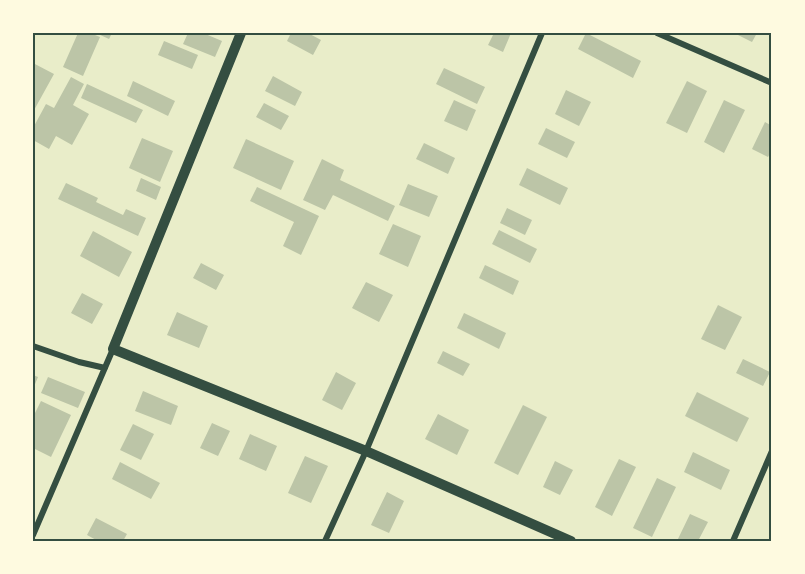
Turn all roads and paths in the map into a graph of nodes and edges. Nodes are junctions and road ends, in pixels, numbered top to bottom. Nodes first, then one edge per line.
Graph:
1 (241, 33) edge
2 (542, 33) edge
3 (657, 33) edge
4 (772, 83) edge
5 (33, 346) edge
6 (113, 349) junction
7 (105, 368) junction
8 (366, 451) junction
9 (772, 451) edge
10 (33, 535) edge
11 (325, 541) edge
12 (571, 541) edge
13 (733, 541) edge

1 - 6 street
2 - 8 street
3 - 4 street
5 - 7 street
6 - 7 street
6 - 8 street
7 - 10 street
8 - 11 street
8 - 12 street
9 - 13 street

